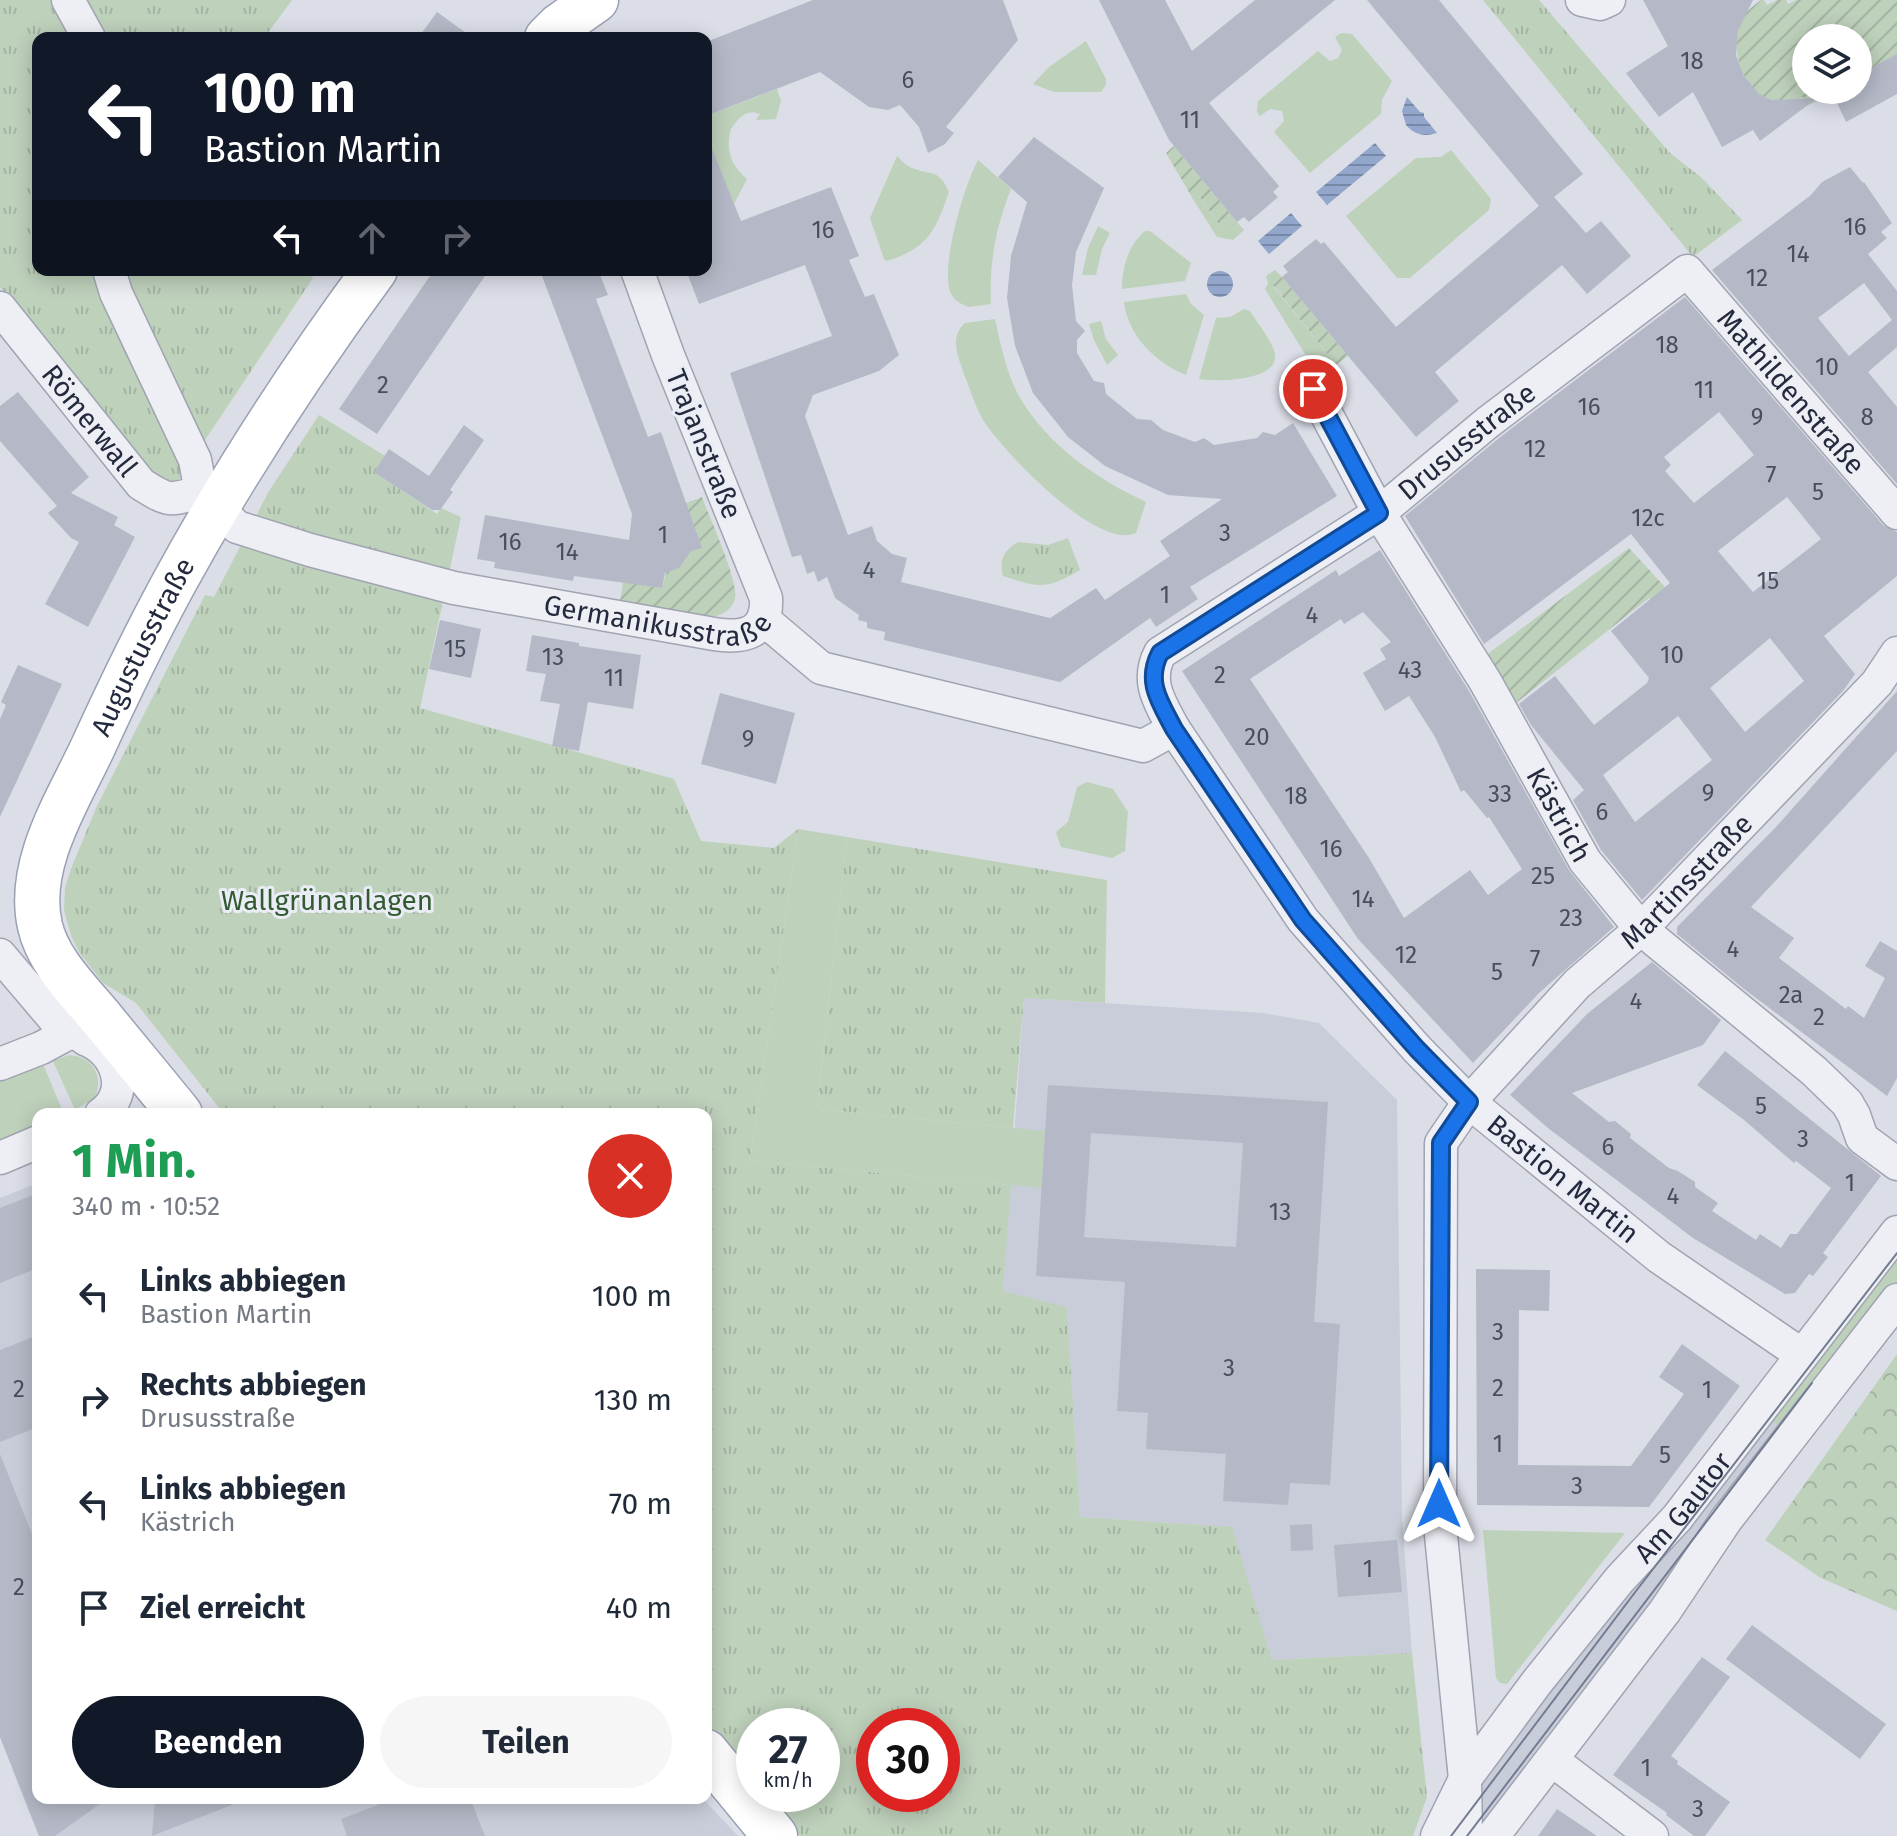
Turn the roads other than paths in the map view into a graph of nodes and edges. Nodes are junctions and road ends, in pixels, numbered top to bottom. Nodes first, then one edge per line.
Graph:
1 (68, 0) edge
2 (596, 0) edge
3 (86, 32) edge
4 (553, 32) edge
5 (1687, 271) joint
6 (111, 276) edge
7 (371, 276) edge
8 (639, 276) edge
9 (0, 308) edge
10 (1313, 389) dead end
11 (209, 501) junction
12 (1379, 513) junction
13 (1897, 513) edge
14 (763, 619) junction
15 (1160, 653) joint
16 (1897, 653) edge
17 (1174, 729) junction
18 (1641, 929) junction
19 (0, 955) edge
20 (67, 1034) junction
21 (126, 1048) junction
22 (0, 1064) edge
23 (1469, 1102) junction
24 (109, 1105) edge
25 (175, 1108) edge
26 (32, 1145) edge
27 (0, 1158) edge
28 (1897, 1164) edge
29 (1897, 1232) edge
30 (1897, 1300) edge
31 (1802, 1355) junction
32 (712, 1759) edge
33 (1552, 1760) junction
34 (1465, 1779) junction
35 (775, 1836) edge
36 (1437, 1836) edge
37 (1466, 1836) edge
38 (1493, 1836) edge
39 (1652, 1836) edge

1 - 3 street
2 - 4 main road
5 - 12 street, Drususstraße
5 - 13 street, Mathildenstraße
6 - 11 street
7 - 11 main road, Augustusstraße
8 - 14 street, Trajanstraße
9 - 11 street, Römerwall
10 - 12 street, Kästrich
11 - 14 street, Germanikusstraße
11 - 21 main road, Augustusstraße
12 - 15 street, Drususstraße
12 - 18 street, Kästrich
14 - 17 street, Germanikusstraße
15 - 17 street, Bastion Martin
16 - 18 street, Martinsstraße
17 - 23 street, Bastion Martin
18 - 23 street, Martinsstraße
18 - 28 street, Kästrich
19 - 20 street
20 - 21 street
20 - 22 street
20 - 24 street
21 - 24 street
21 - 25 main road, Augustusstraße
23 - 31 street, Bastion Martin
23 - 34 street, Martinsstraße
26 - 27 street
29 - 31 street, Am Gautor
30 - 33 street, Am Gautor
31 - 34 street, Am Gautor
32 - 35 main road
33 - 38 street, Am Gautor
33 - 39 street
34 - 36 street, Am Gautor
34 - 37 street

